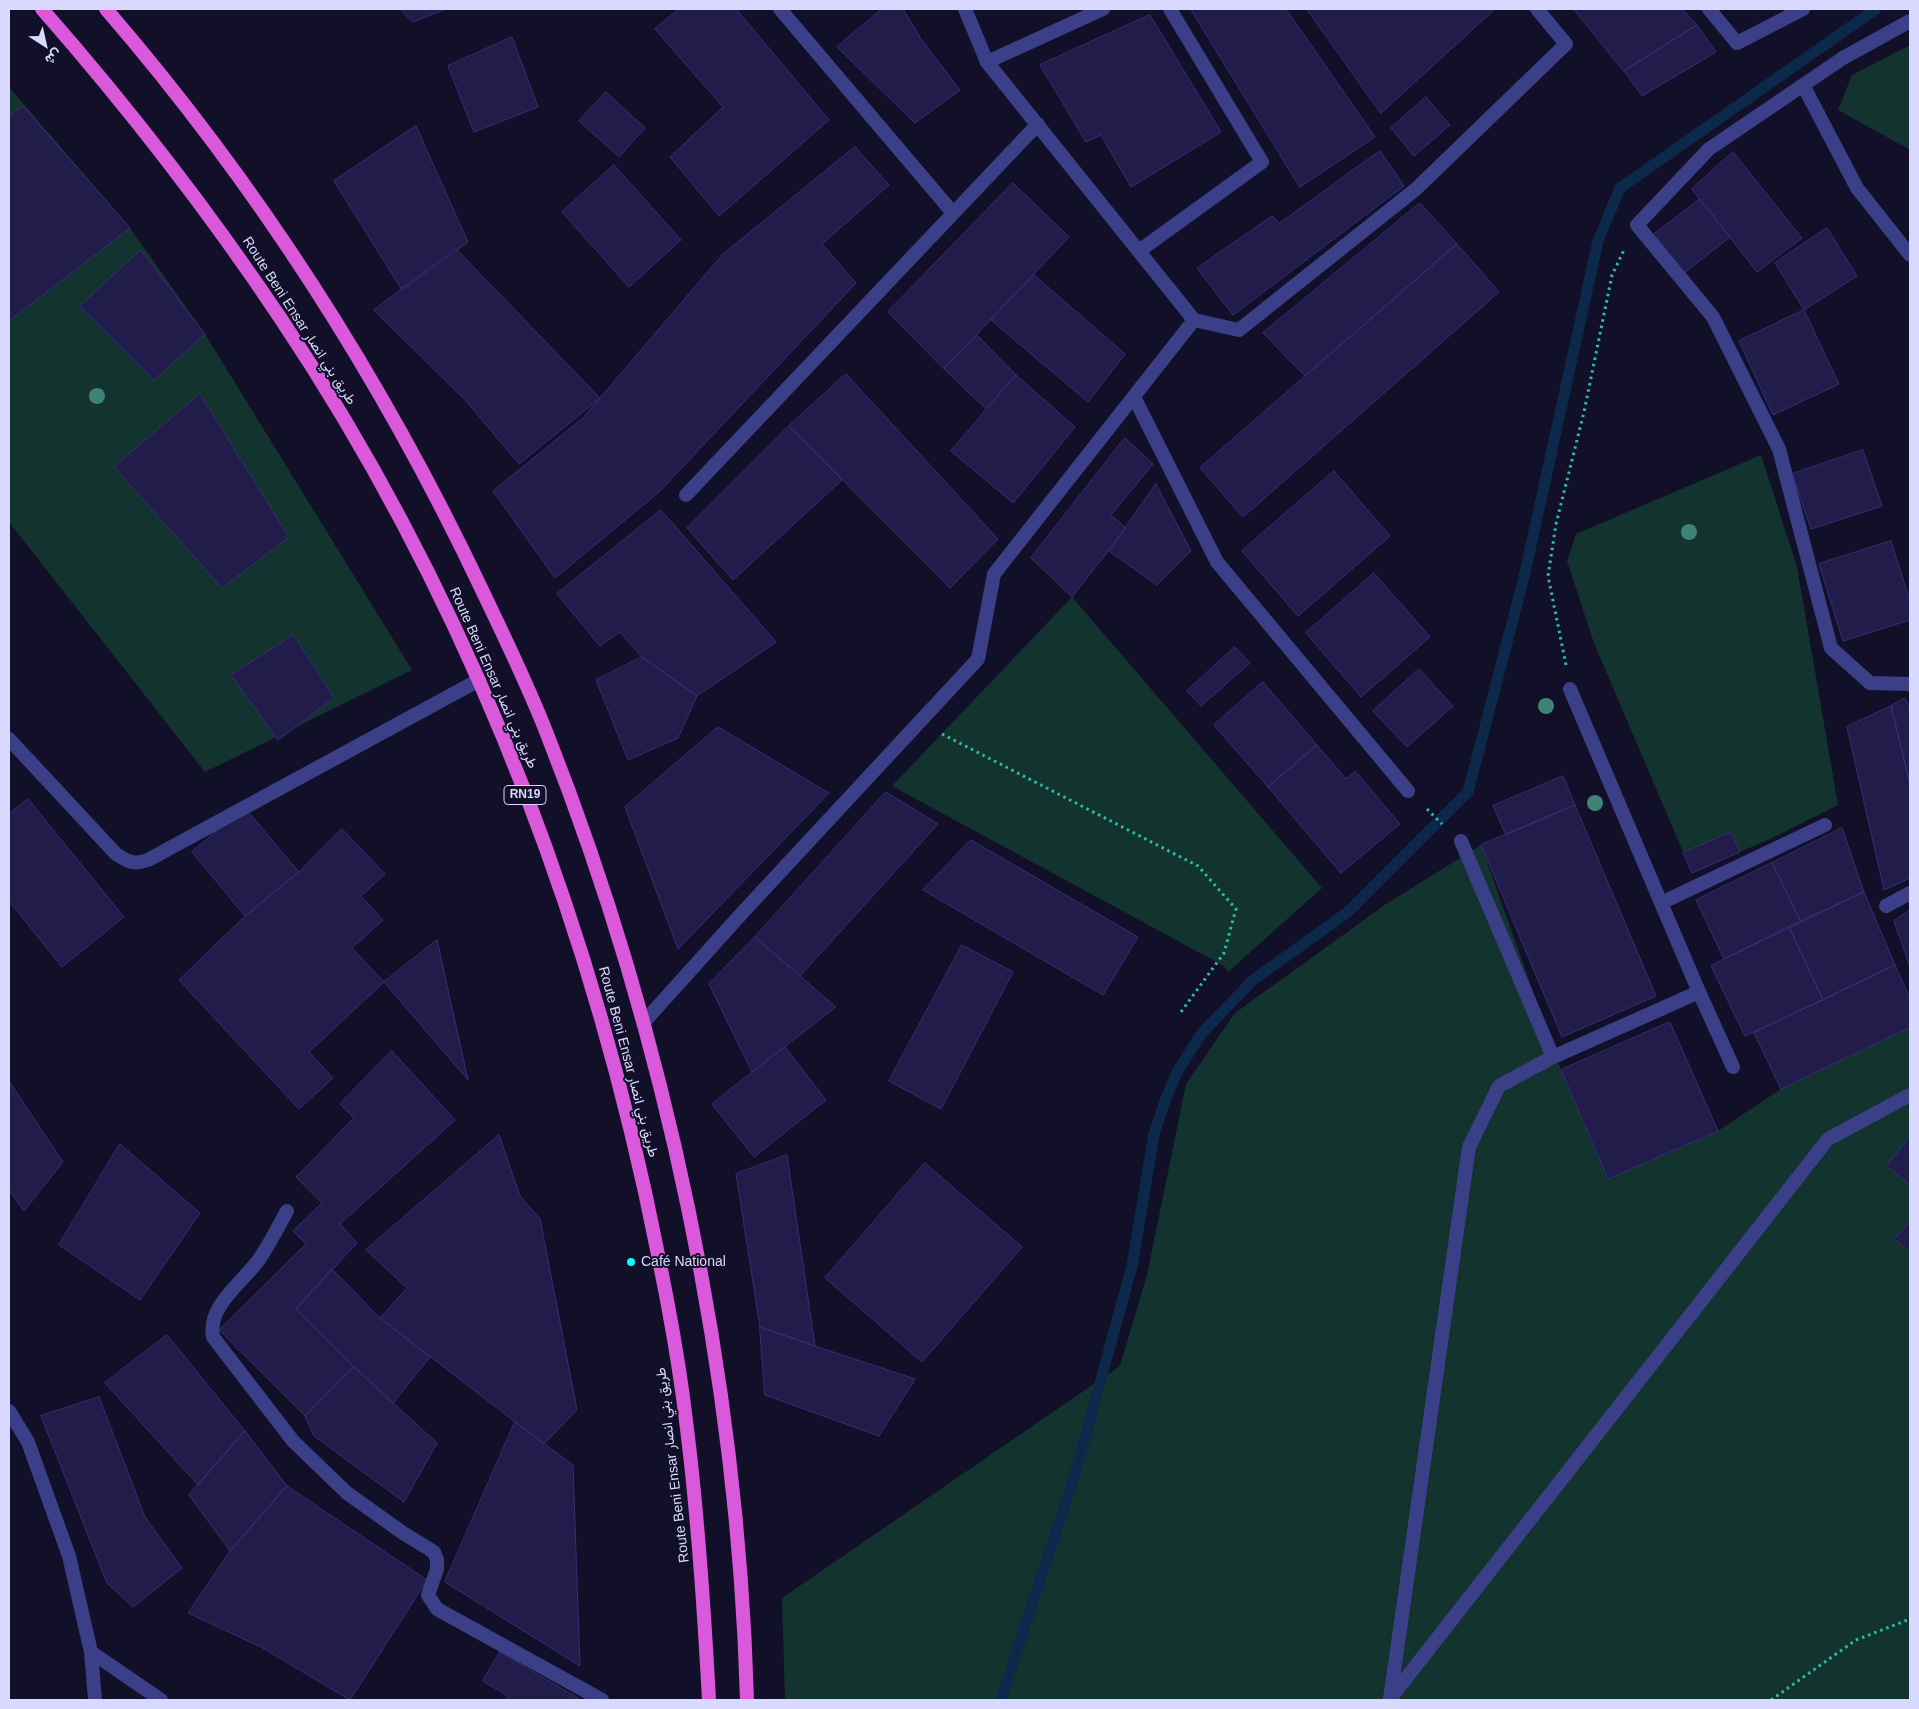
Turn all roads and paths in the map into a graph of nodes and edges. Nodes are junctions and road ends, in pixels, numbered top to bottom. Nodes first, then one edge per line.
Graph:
1 (42, 9) edge
2 (106, 9) edge
3 (780, 9) edge
4 (965, 9) edge
5 (1103, 9) edge
6 (1170, 9) edge
7 (1537, 9) edge
8 (1709, 9) edge
9 (1803, 9) edge
10 (1910, 21) edge
11 (988, 62) junction
12 (1803, 85) junction
13 (1038, 124) junction
14 (953, 213) junction
15 (1637, 225) junction
16 (1139, 251) junction
17 (1910, 255) edge
18 (1194, 320) junction
19 (1134, 397) junction
20 (686, 494) dead end
21 (479, 680) junction
22 (1910, 684) edge
23 (1570, 689) joint
24 (919, 722) junction
25 (9, 739) edge
26 (1408, 791) joint
27 (1825, 826) dead end
28 (1461, 841) joint
29 (1910, 893) edge
30 (1661, 903) junction
31 (1886, 906) dead end
32 (1699, 992) junction
33 (1181, 1012) dead end
34 (643, 1023) junction
35 (1553, 1058) junction
36 (1733, 1067) dead end
37 (1910, 1095) edge
38 (287, 1211) dead end
39 (9, 1411) edge
40 (1910, 1619) edge
41 (91, 1652) junction
42 (94, 1700) edge
43 (161, 1700) edge
44 (602, 1700) edge
45 (708, 1700) edge
46 (747, 1700) edge
47 (1390, 1700) edge
48 (1771, 1700) edge

1 - 21 highway, Route Beni Ensar طريق بني انصار / RN19
2 - 34 highway, Route Beni Ensar طريق بني انصار / RN19
3 - 14 street
4 - 11 street
5 - 11 street
6 - 16 street
7 - 18 street
8 - 9 street
10 - 12 street
11 - 13 street
12 - 15 street
12 - 17 street
13 - 14 street
13 - 16 street
14 - 20 street
15 - 22 street
15 - 23 path
16 - 18 street
18 - 19 street
19 - 24 street
19 - 26 street
21 - 25 street
21 - 45 highway, Route Beni Ensar طريق بني انصار / RN19
23 - 30 street
24 - 33 path
24 - 34 street
26 - 28 path
27 - 30 street
28 - 35 street
29 - 31 street
30 - 32 street
32 - 35 street
32 - 36 street
34 - 46 highway, Route Beni Ensar طريق بني انصار / RN19
35 - 47 street
37 - 47 street
38 - 44 street
39 - 41 street
40 - 48 path
41 - 42 street
41 - 43 street

